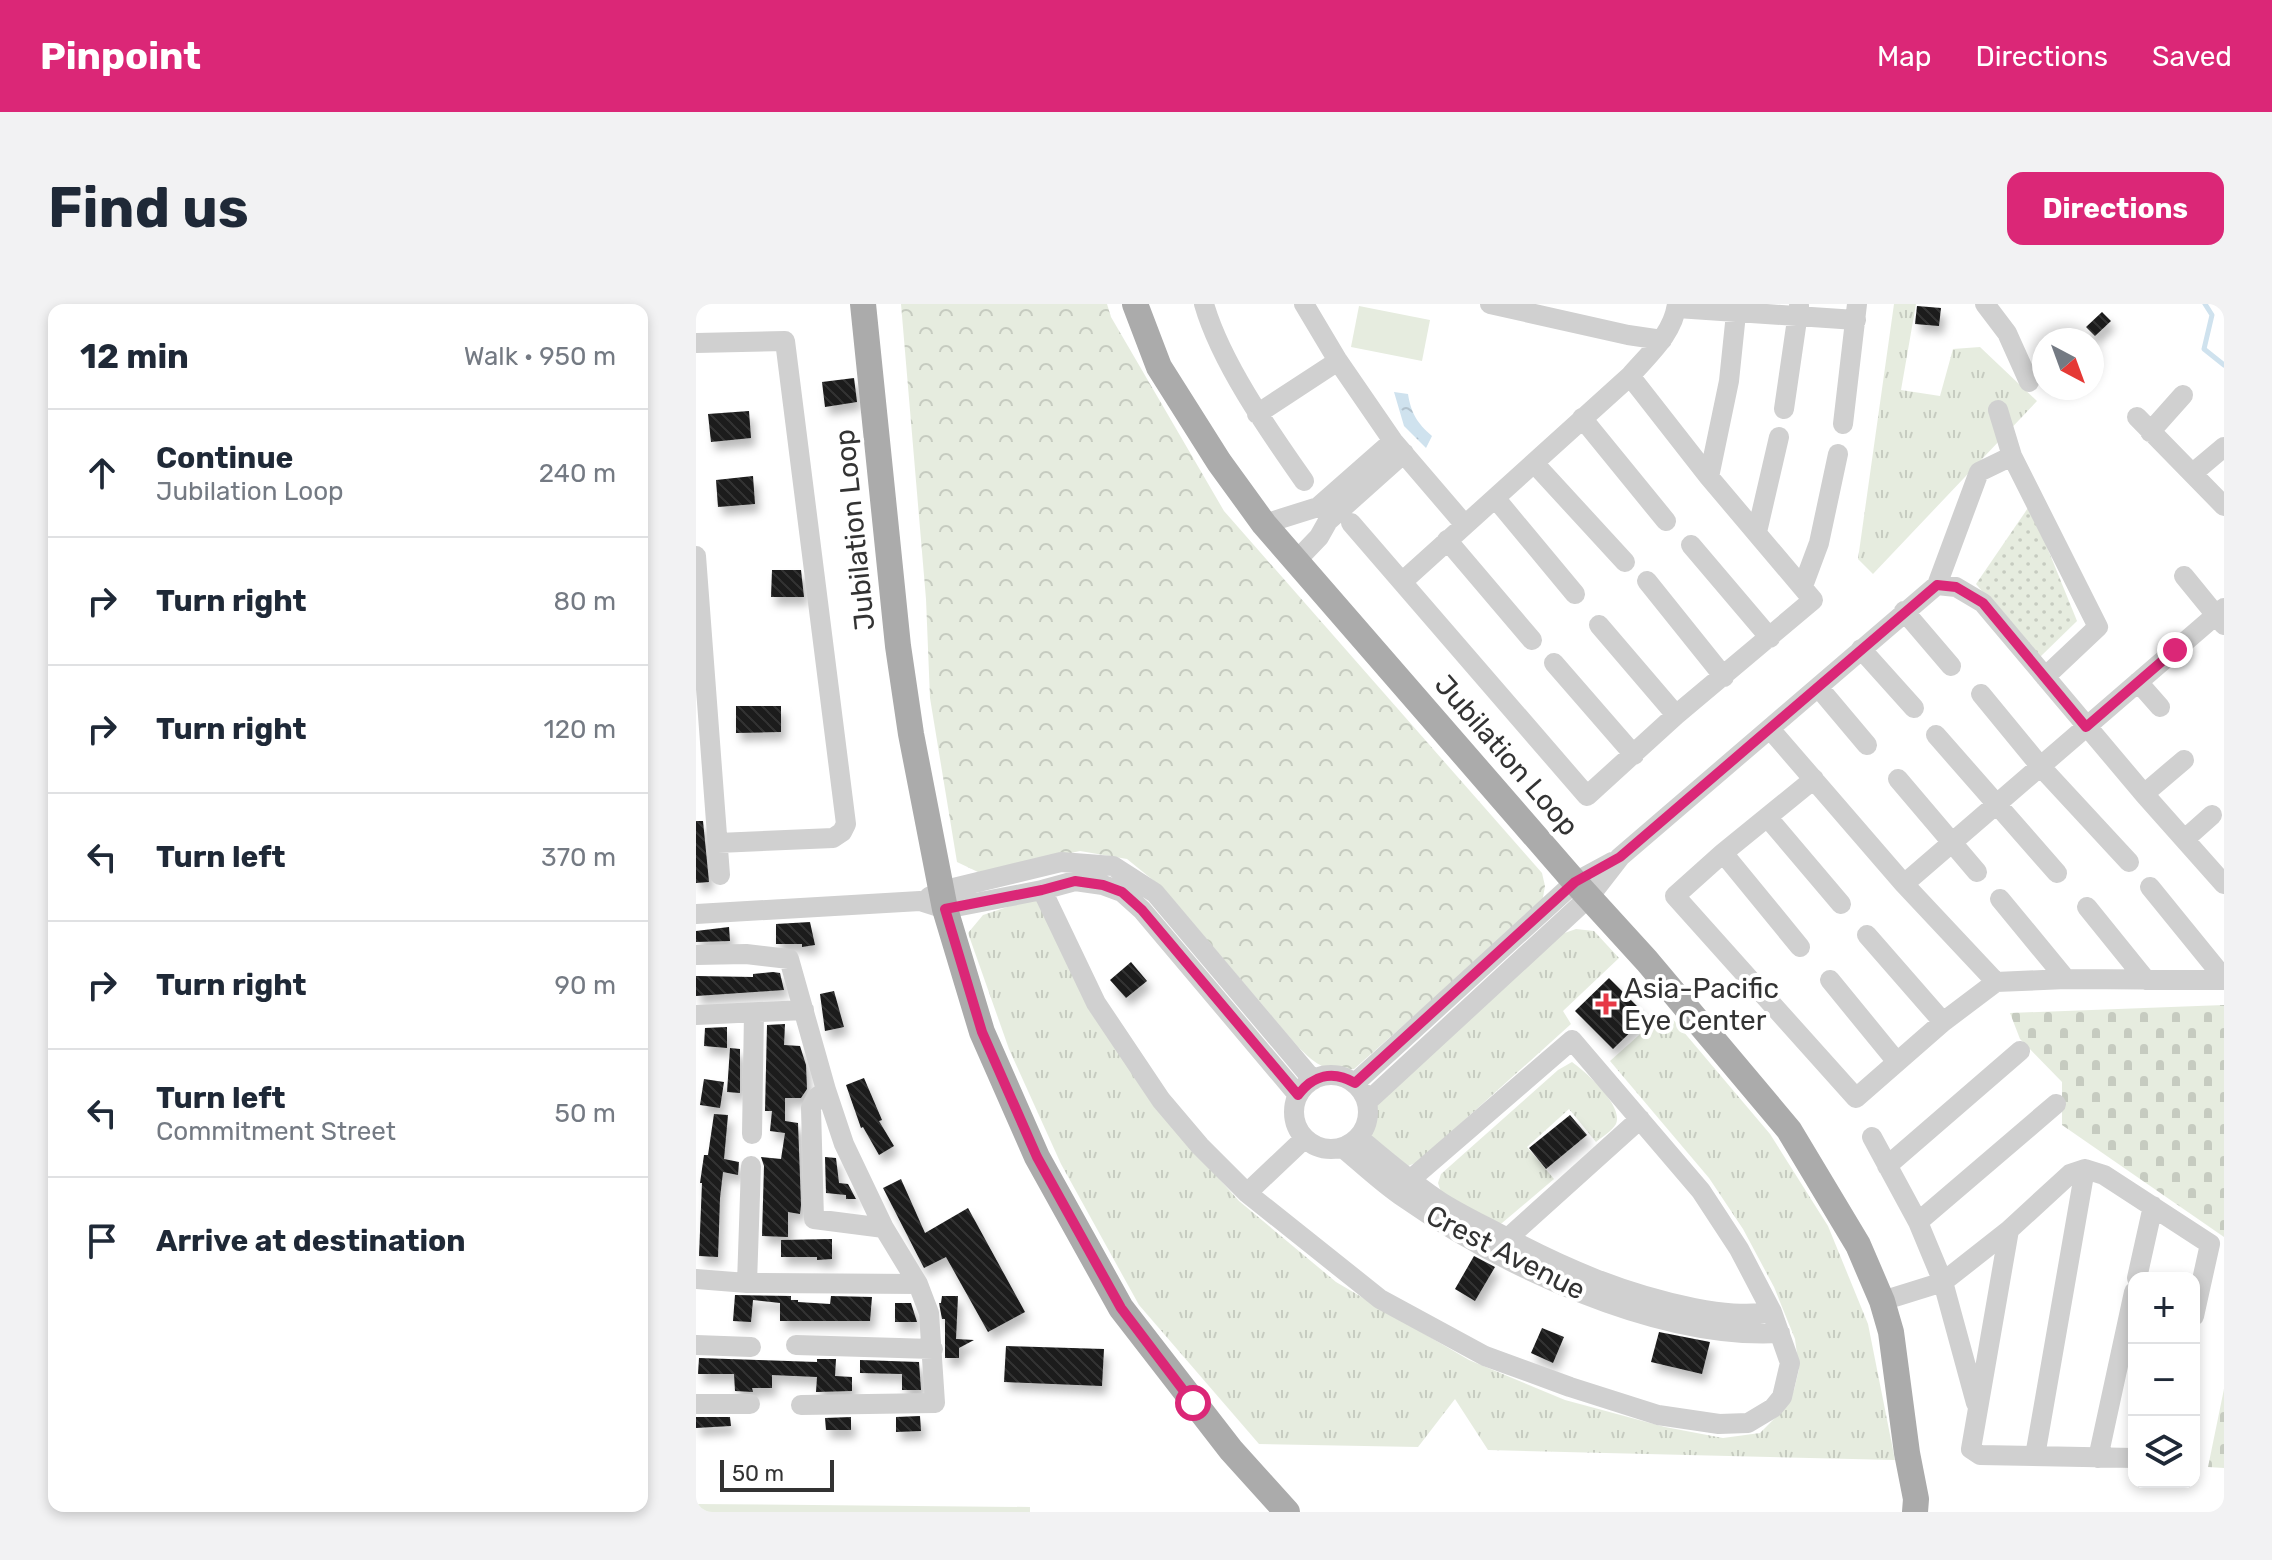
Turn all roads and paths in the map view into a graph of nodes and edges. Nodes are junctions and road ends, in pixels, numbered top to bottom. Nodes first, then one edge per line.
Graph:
1 (863, 304) edge
2 (1135, 304) edge
3 (1204, 304) edge
4 (1304, 304) edge
5 (1490, 304) edge
6 (1985, 304) edge
7 (1677, 306) edge
8 (1737, 308) edge
9 (1799, 310) edge
10 (1856, 312) edge
11 (1662, 340) junction
12 (696, 343) edge
13 (1338, 361) junction
14 (1630, 376) junction
15 (2029, 382) dead end
16 (2183, 395) dead end
17 (1784, 409) dead end
18 (1998, 410) dead end
19 (1257, 414) junction
20 (1582, 418) junction
21 (1843, 424) dead end
22 (1779, 437) dead end
23 (1399, 447) junction
24 (2224, 447) edge
25 (1838, 454) dead end
26 (2012, 456) junction
27 (1534, 463) junction
28 (2193, 473) junction
29 (1709, 477) junction
30 (1304, 481) dead end
31 (1496, 499) junction
32 (2224, 506) edge
33 (1323, 514) junction
34 (1666, 521) dead end
35 (1351, 523) dead end
36 (1264, 524) junction
37 (1465, 525) junction
38 (1757, 532) junction
39 (1447, 540) junction
40 (1691, 545) dead end
41 (696, 556) edge
42 (1296, 561) junction
43 (1625, 562) dead end
44 (2184, 576) dead end
45 (1647, 581) dead end
46 (1402, 582) junction
47 (1937, 585) junction
48 (1803, 586) junction
49 (1575, 594) dead end
50 (1904, 611) junction
51 (2221, 616) edge
52 (1599, 625) dead end
53 (1770, 638) junction
54 (1532, 640) dead end
55 (1861, 649) junction
56 (1554, 663) dead end
57 (1951, 666) dead end
58 (1724, 677) junction
59 (2045, 677) junction
60 (2138, 682) junction
61 (1819, 688) junction
62 (1981, 694) dead end
63 (2160, 707) dead end
64 (1914, 708) dead end
65 (1676, 715) junction
66 (2086, 727) junction
67 (1770, 729) junction
68 (1936, 735) dead end
69 (1867, 745) dead end
70 (1634, 755) junction
71 (2184, 760) dead end
72 (2041, 767) junction
73 (1814, 779) junction
74 (1898, 779) dead end
75 (2144, 794) junction
76 (1996, 805) junction
77 (2212, 815) dead end
78 (1768, 818) junction
79 (2185, 839) junction
80 (1953, 842) junction
81 (718, 843) junction
82 (1723, 853) junction
83 (2129, 862) dead end
84 (1977, 872) dead end
85 (2057, 873) dead end
86 (720, 875) dead end
87 (1904, 884) junction
88 (2224, 884) edge
89 (2150, 887) dead end
90 (1582, 889) junction
91 (1042, 890) junction
92 (2000, 899) dead end
93 (935, 900) junction
94 (1841, 904) dead end
95 (2087, 907) dead end
96 (696, 914) edge
97 (1867, 935) dead end
98 (1800, 947) dead end
99 (696, 955) edge
100 (2066, 979) junction
101 (2224, 979) edge
102 (1830, 980) dead end
103 (2146, 980) junction
104 (1996, 982) junction
105 (804, 1010) junction
106 (754, 1013) junction
107 (696, 1015) edge
108 (1943, 1022) junction
109 (696, 1027) edge
110 (2020, 1051) dead end
111 (1897, 1062) junction
112 (1355, 1083) junction
113 (1306, 1087) junction
114 (826, 1090) junction
115 (1367, 1102) junction
116 (2056, 1104) dead end
117 (1640, 1119) junction
118 (752, 1134) dead end
119 (1872, 1137) dead end
120 (1304, 1139) junction
121 (1351, 1143) junction
122 (751, 1166) dead end
123 (1887, 1166) junction
124 (2085, 1169) junction
125 (1410, 1180) junction
126 (1247, 1193) junction
127 (2153, 1206) junction
128 (1918, 1222) junction
129 (884, 1228) junction
130 (2009, 1230) junction
131 (1504, 1246) junction
132 (2138, 1272) edge
133 (696, 1279) edge
134 (1943, 1282) junction
135 (747, 1283) junction
136 (918, 1284) junction
137 (2200, 1289) edge
138 (1882, 1301) junction
139 (1772, 1312) junction
140 (2128, 1320) edge
141 (1780, 1333) junction
142 (696, 1345) edge
143 (796, 1345) dead end
144 (751, 1347) dead end
145 (933, 1349) junction
146 (696, 1404) edge
147 (750, 1404) dead end
148 (801, 1405) dead end
149 (1978, 1409) junction
150 (2035, 1456) junction
151 (2098, 1458) junction
152 (2128, 1458) edge
153 (1287, 1512) edge
154 (1915, 1512) edge

1 - 93 main road, Jubilation Loop
2 - 36 main road, Jubilation Loop
3 - 19 street
4 - 13 street
5 - 11 street
6 - 15 street
7 - 8 street
7 - 11 street
8 - 9 street
8 - 29 street
9 - 10 street
9 - 17 street
10 - 21 street
11 - 14 street
12 - 81 street
13 - 19 street
13 - 23 street
14 - 20 street
14 - 29 street
16 - 28 street
18 - 26 street
19 - 30 street
20 - 27 street
20 - 34 street
22 - 38 street
23 - 33 street
23 - 37 street
24 - 28 street
25 - 48 street
26 - 47 street
26 - 59 street
27 - 31 street
27 - 43 street
28 - 32 street
29 - 38 street
31 - 37 street
31 - 49 street
33 - 36 street
33 - 42 street
35 - 46 street
36 - 42 main road, Jubilation Loop
37 - 39 street
38 - 48 street
39 - 46 street
39 - 54 street
40 - 53 street
41 - 81 street
42 - 90 main road, Jubilation Loop
44 - 51 street
45 - 58 street
46 - 70 street
47 - 50 street
47 - 59 street
48 - 53 street
50 - 55 street
50 - 57 street
51 - 60 street
52 - 65 street
53 - 58 street
55 - 61 street
55 - 64 street
56 - 70 street
58 - 65 street
59 - 66 street
60 - 63 street
60 - 66 street
61 - 67 street
61 - 69 street
62 - 72 street
65 - 70 street
66 - 72 street
66 - 75 street
67 - 73 street
67 - 90 street
68 - 76 street
71 - 75 street
72 - 76 street
72 - 83 street
73 - 78 street
73 - 87 street
74 - 80 street
75 - 79 street
76 - 80 street
76 - 85 street
77 - 79 street
78 - 82 street
78 - 94 street
79 - 88 street
80 - 84 street
80 - 87 street
81 - 86 street
82 - 98 street
82 - 111 street
87 - 104 street
89 - 101 street
90 - 112 street
90 - 115 street
90 - 138 main road, Jubilation Loop
91 - 93 street
91 - 113 street
91 - 126 street
92 - 100 street
93 - 96 street
93 - 113 street
93 - 153 main road, Jubilation Loop
95 - 103 street
97 - 108 street
99 - 105 street
100 - 103 street
100 - 104 street
101 - 103 street
102 - 111 street
104 - 108 street
105 - 106 street
105 - 114 street
106 - 107 street
106 - 118 street
107 - 109 street
108 - 111 street
110 - 123 street
112 - 113 street
112 - 115 street
113 - 120 street
114 - 129 street
114 - 129 street
115 - 121 street
116 - 128 street
117 - 125 street
117 - 131 street
117 - 139 street
119 - 123 street
120 - 121 street
120 - 126 street
121 - 125 street, Crest Avenue
121 - 131 street, Crest Avenue
122 - 135 street
123 - 128 street
124 - 127 street
124 - 130 street
124 - 150 street
125 - 131 street, Crest Avenue
126 - 141 street
127 - 132 street
127 - 137 street
128 - 134 street
129 - 136 street
130 - 134 street
130 - 149 street
131 - 139 street, Crest Avenue
131 - 141 street, Crest Avenue
133 - 135 street
134 - 138 street
134 - 149 street
135 - 136 street
136 - 145 street
138 - 154 main road, Jubilation Loop
139 - 141 street
140 - 151 street
142 - 144 street
143 - 145 street
145 - 148 street
146 - 147 street
149 - 150 street
150 - 151 street
151 - 152 street

